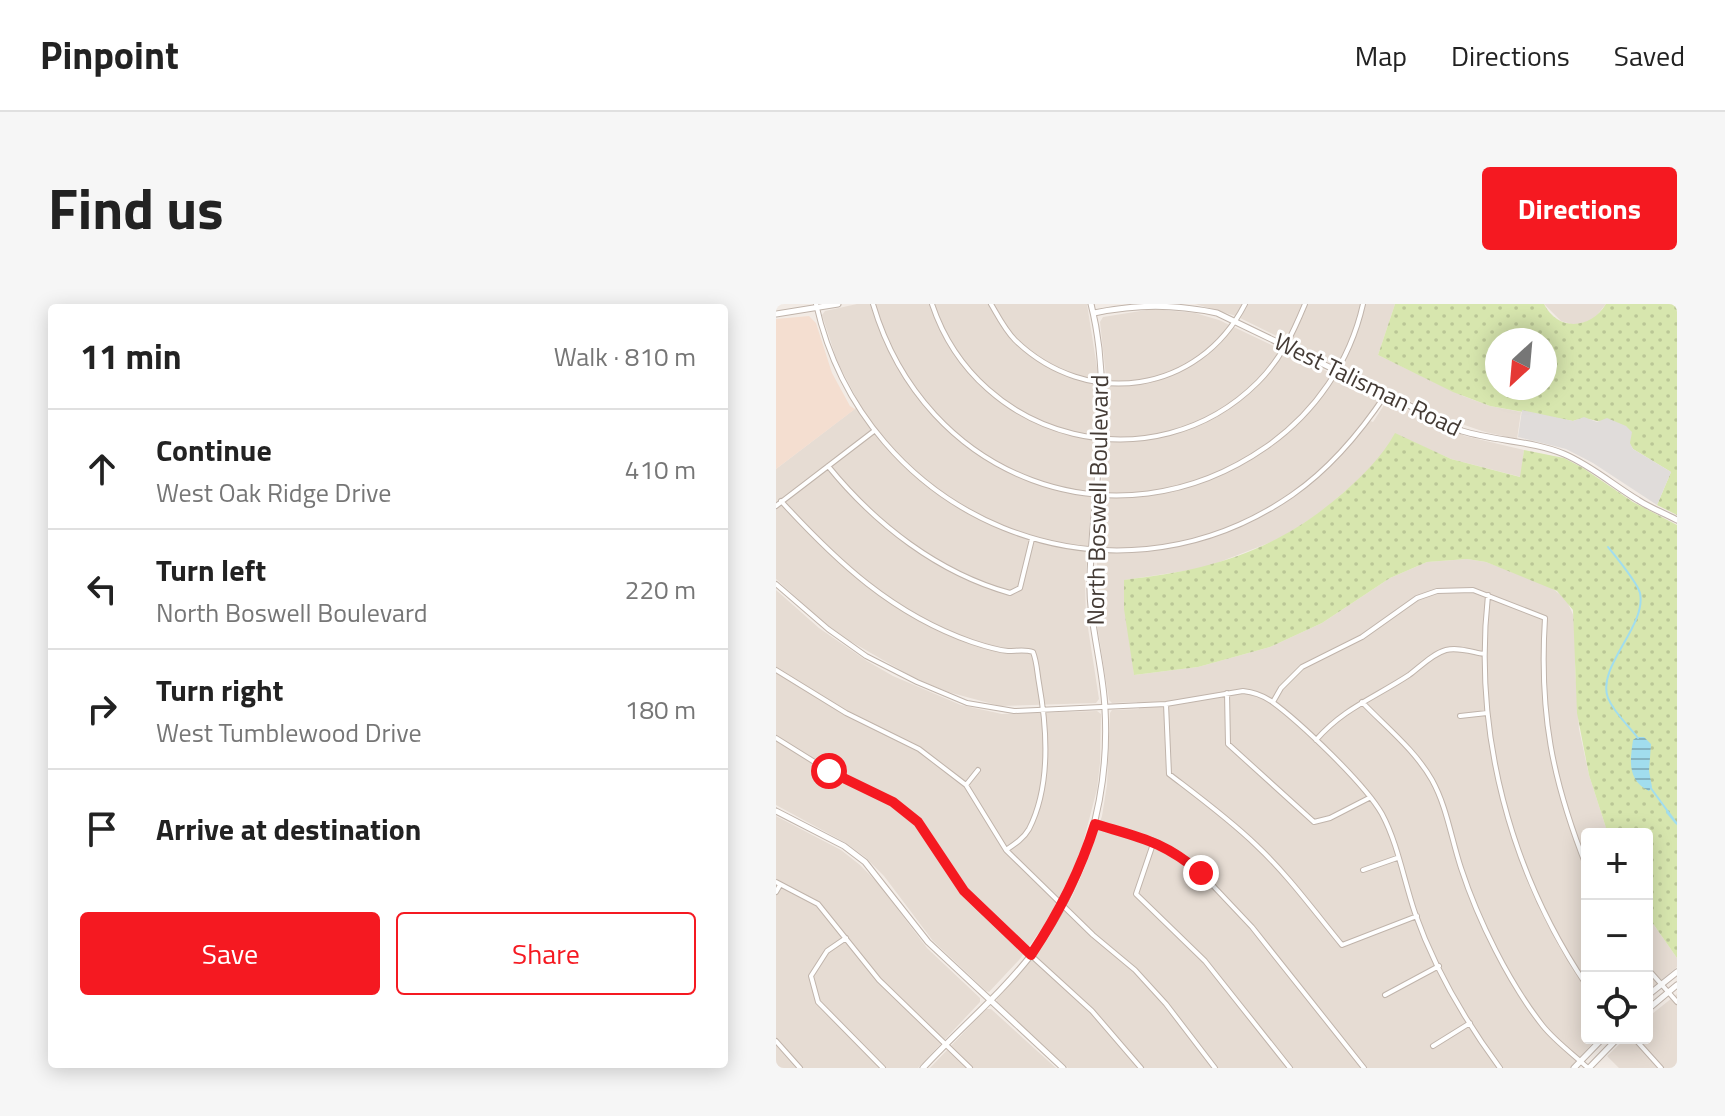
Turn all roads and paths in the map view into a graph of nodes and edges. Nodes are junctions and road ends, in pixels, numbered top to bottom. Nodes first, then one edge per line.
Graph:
1 (838, 304) edge
2 (873, 304) edge
3 (932, 304) edge
4 (991, 304) edge
5 (1091, 304) edge
6 (1245, 304) edge
7 (1305, 304) edge
8 (1363, 304) edge
9 (816, 306) edge
10 (1094, 313) junction
11 (776, 314) edge
12 (1236, 321) junction
13 (1286, 345) junction
14 (1338, 370) junction
15 (1102, 384) junction
16 (1386, 394) junction
17 (874, 431) junction
18 (1101, 439) junction
19 (828, 466) junction
20 (1096, 495) junction
21 (778, 504) edge
22 (1677, 520) edge
23 (1032, 539) junction
24 (1091, 550) junction
25 (776, 584) edge
26 (1488, 595) junction
27 (1484, 654) junction
28 (776, 670) edge
29 (1227, 693) junction
30 (1273, 702) junction
31 (1362, 702) junction
32 (1166, 704) junction
33 (1105, 707) junction
34 (1044, 709) junction
35 (1487, 713) junction
36 (1460, 716) dead end
37 (776, 738) edge
38 (1315, 741) junction
39 (978, 770) dead end
40 (966, 785) junction
41 (1369, 798) junction
42 (776, 811) edge
43 (1095, 824) junction
44 (1154, 841) junction
45 (1006, 850) junction
46 (1581, 852) edge
47 (1397, 858) junction
48 (1363, 870) dead end
49 (778, 884) edge
50 (776, 892) edge
51 (1062, 905) junction
52 (1417, 916) junction
53 (846, 938) junction
54 (1031, 955) junction
55 (1439, 966) junction
56 (1651, 972) edge
57 (1677, 972) edge
58 (1581, 976) edge
59 (1662, 984) junction
60 (1677, 985) edge
61 (1653, 991) edge
62 (1669, 992) junction
63 (1385, 995) dead end
64 (988, 1000) junction
65 (1677, 1002) edge
66 (1653, 1005) edge
67 (1470, 1023) junction
68 (776, 1041) edge
69 (945, 1043) junction
70 (1597, 1044) edge
71 (1612, 1044) edge
72 (1639, 1044) edge
73 (1433, 1046) dead end
74 (1580, 1061) junction
75 (800, 1068) edge
76 (883, 1068) edge
77 (923, 1068) edge
78 (970, 1068) edge
79 (1063, 1068) edge
80 (1141, 1068) edge
81 (1215, 1068) edge
82 (1290, 1068) edge
83 (1364, 1068) edge
84 (1500, 1068) edge
85 (1574, 1068) edge
86 (1588, 1068) edge
87 (1661, 1068) edge

1 - 9 street
2 - 20 street
3 - 18 street
4 - 15 street
5 - 10 street, North Boswell Boulevard
6 - 12 street
7 - 13 street
8 - 14 street
9 - 11 street
9 - 17 street
10 - 12 street, West Talisman Road
10 - 15 street, North Boswell Boulevard
12 - 13 street, West Talisman Road
12 - 15 street
13 - 14 street, West Talisman Road
13 - 18 street
14 - 16 street, West Talisman Road
14 - 20 street
15 - 18 street, North Boswell Boulevard
16 - 22 street, West Talisman Road
16 - 24 street
17 - 19 street
17 - 23 street
18 - 20 street, North Boswell Boulevard
19 - 21 street
19 - 23 street
20 - 24 street, North Boswell Boulevard
21 - 34 street
23 - 24 street
24 - 33 street, North Boswell Boulevard
25 - 34 street
26 - 27 street
26 - 30 street
26 - 46 street
27 - 31 street
27 - 35 street
28 - 40 street
29 - 30 street
29 - 32 street
29 - 41 street
30 - 38 street
31 - 38 street
31 - 74 street
32 - 33 street
32 - 52 street
33 - 34 street
33 - 43 street, North Boswell Boulevard
34 - 45 street
35 - 36 street
35 - 58 street
37 - 54 street
38 - 41 street
39 - 40 street
40 - 45 street
41 - 47 street
42 - 64 street
43 - 44 street
43 - 51 street, North Boswell Boulevard
44 - 82 street
44 - 83 street
45 - 51 street
47 - 48 street
47 - 52 street
49 - 50 street
49 - 53 street
51 - 54 street, North Boswell Boulevard
51 - 81 street
52 - 55 street
53 - 69 street
53 - 76 street
54 - 64 street, North Boswell Boulevard
54 - 80 street
55 - 63 street
55 - 67 street
56 - 59 street
57 - 59 street
59 - 61 street
59 - 62 street
60 - 62 street
62 - 65 street
62 - 66 street
64 - 69 street, North Boswell Boulevard
64 - 79 street
67 - 73 street
67 - 84 street
68 - 75 street
69 - 77 street, North Boswell Boulevard
69 - 78 street
70 - 74 street
71 - 86 street
72 - 87 street
74 - 85 street
74 - 86 street

